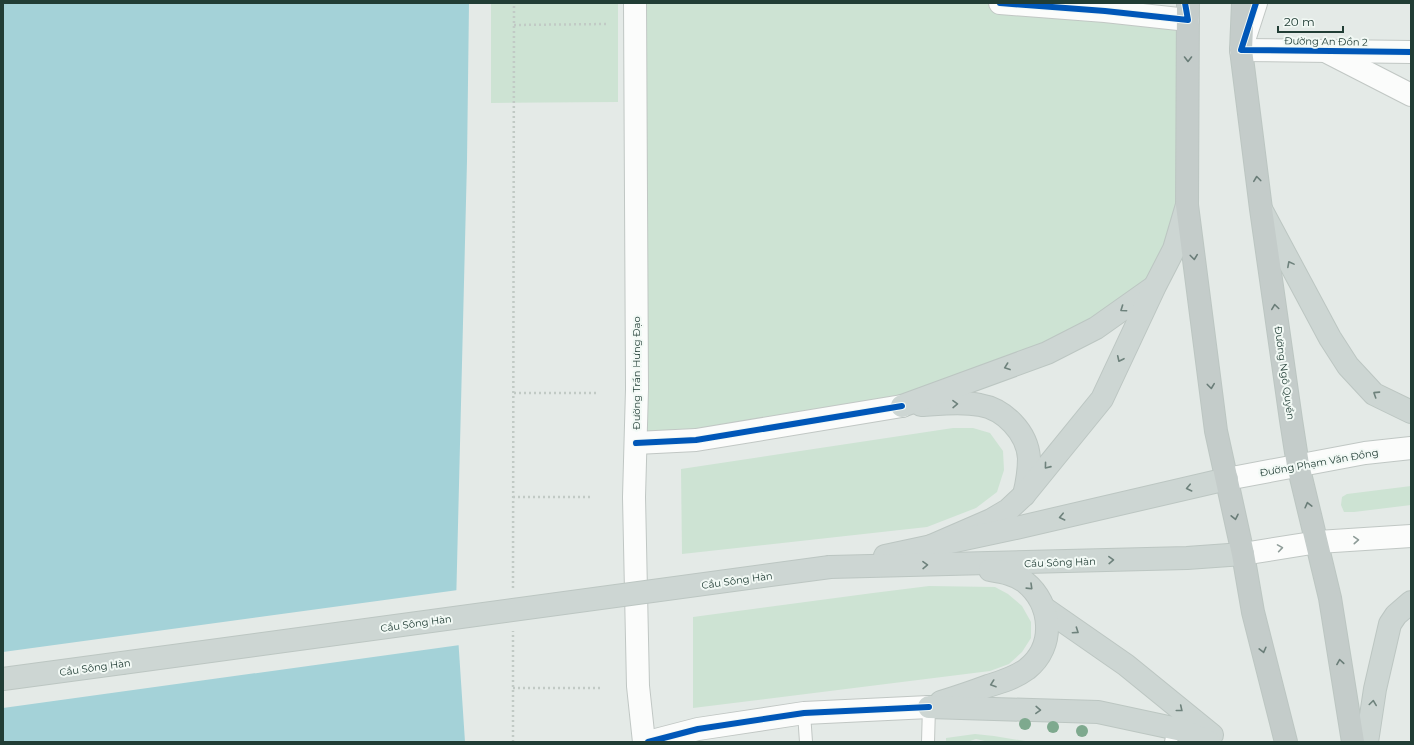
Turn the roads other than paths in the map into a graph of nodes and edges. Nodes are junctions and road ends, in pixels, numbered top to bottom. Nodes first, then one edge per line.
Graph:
1 (635, 3) edge
2 (1000, 3) edge
3 (1243, 3) edge
4 (1256, 3) edge
5 (1187, 9) edge
6 (1241, 50) junction
7 (1324, 51) junction
8 (1411, 52) edge
9 (1411, 94) edge
10 (1187, 205) junction
11 (1261, 209) junction
12 (1155, 286) junction
13 (902, 406) junction
14 (1411, 412) edge
15 (636, 444) junction
16 (1411, 448) edge
17 (1298, 465) junction
18 (1227, 479) junction
19 (1024, 495) junction
20 (1411, 536) edge
21 (1318, 542) junction
22 (931, 546) junction
23 (1242, 554) junction
24 (955, 564) junction
25 (830, 567) junction
26 (1411, 602) edge
27 (1044, 608) junction
28 (3, 679) edge
29 (929, 707) junction
30 (804, 713) junction
31 (1173, 735) edge
32 (644, 742) edge
33 (648, 742) edge
34 (806, 742) edge
35 (928, 742) edge
36 (1209, 742) edge
37 (1220, 742) edge
38 (1286, 742) edge
39 (1353, 742) edge
40 (1367, 742) edge

1 - 15 main road, Đường Trần Hưng Đạo
2 - 5 main road
3 - 6 highway
4 - 6 main road, Đường Ngô Quyền
5 -> 10 highway
6 - 7 main road, Đường An Đồn 2
11 -> 6 highway, Đường Ngô Quyền
7 - 8 main road, Đường An Đồn 2
7 - 9 main road
10 - 12 main road
10 -> 18 highway
14 -> 11 main road
17 -> 11 highway, Đường Ngô Quyền
12 -> 13 main road
12 -> 19 main road
13 - 15 main road
13 -> 19 main road
15 - 32 main road, Đường Trần Hưng Đạo
16 - 17 main road, Đường Phạm Văn Đồng
17 - 18 main road, Đường Phạm Văn Đồng
21 -> 17 highway, Đường Ngô Quyền
18 -> 22 main road, Cầu Sông Hàn
18 -> 23 highway
19 - 22 main road
21 -> 20 main road
23 -> 21 main road
39 -> 21 highway, Đường Ngô Quyền
22 - 25 main road, Cầu Sông Hàn
24 -> 23 main road, Cầu Sông Hàn
23 -> 38 highway
25 -> 24 main road, Cầu Sông Hàn
24 -> 27 main road
25 - 28 main road, Cầu Sông Hàn, bridge
40 -> 26 main road
27 -> 29 main road
27 -> 37 main road
29 - 30 main road
29 -> 31 main road
29 - 35 lane
30 - 33 main road
30 - 34 lane
31 - 36 main road

